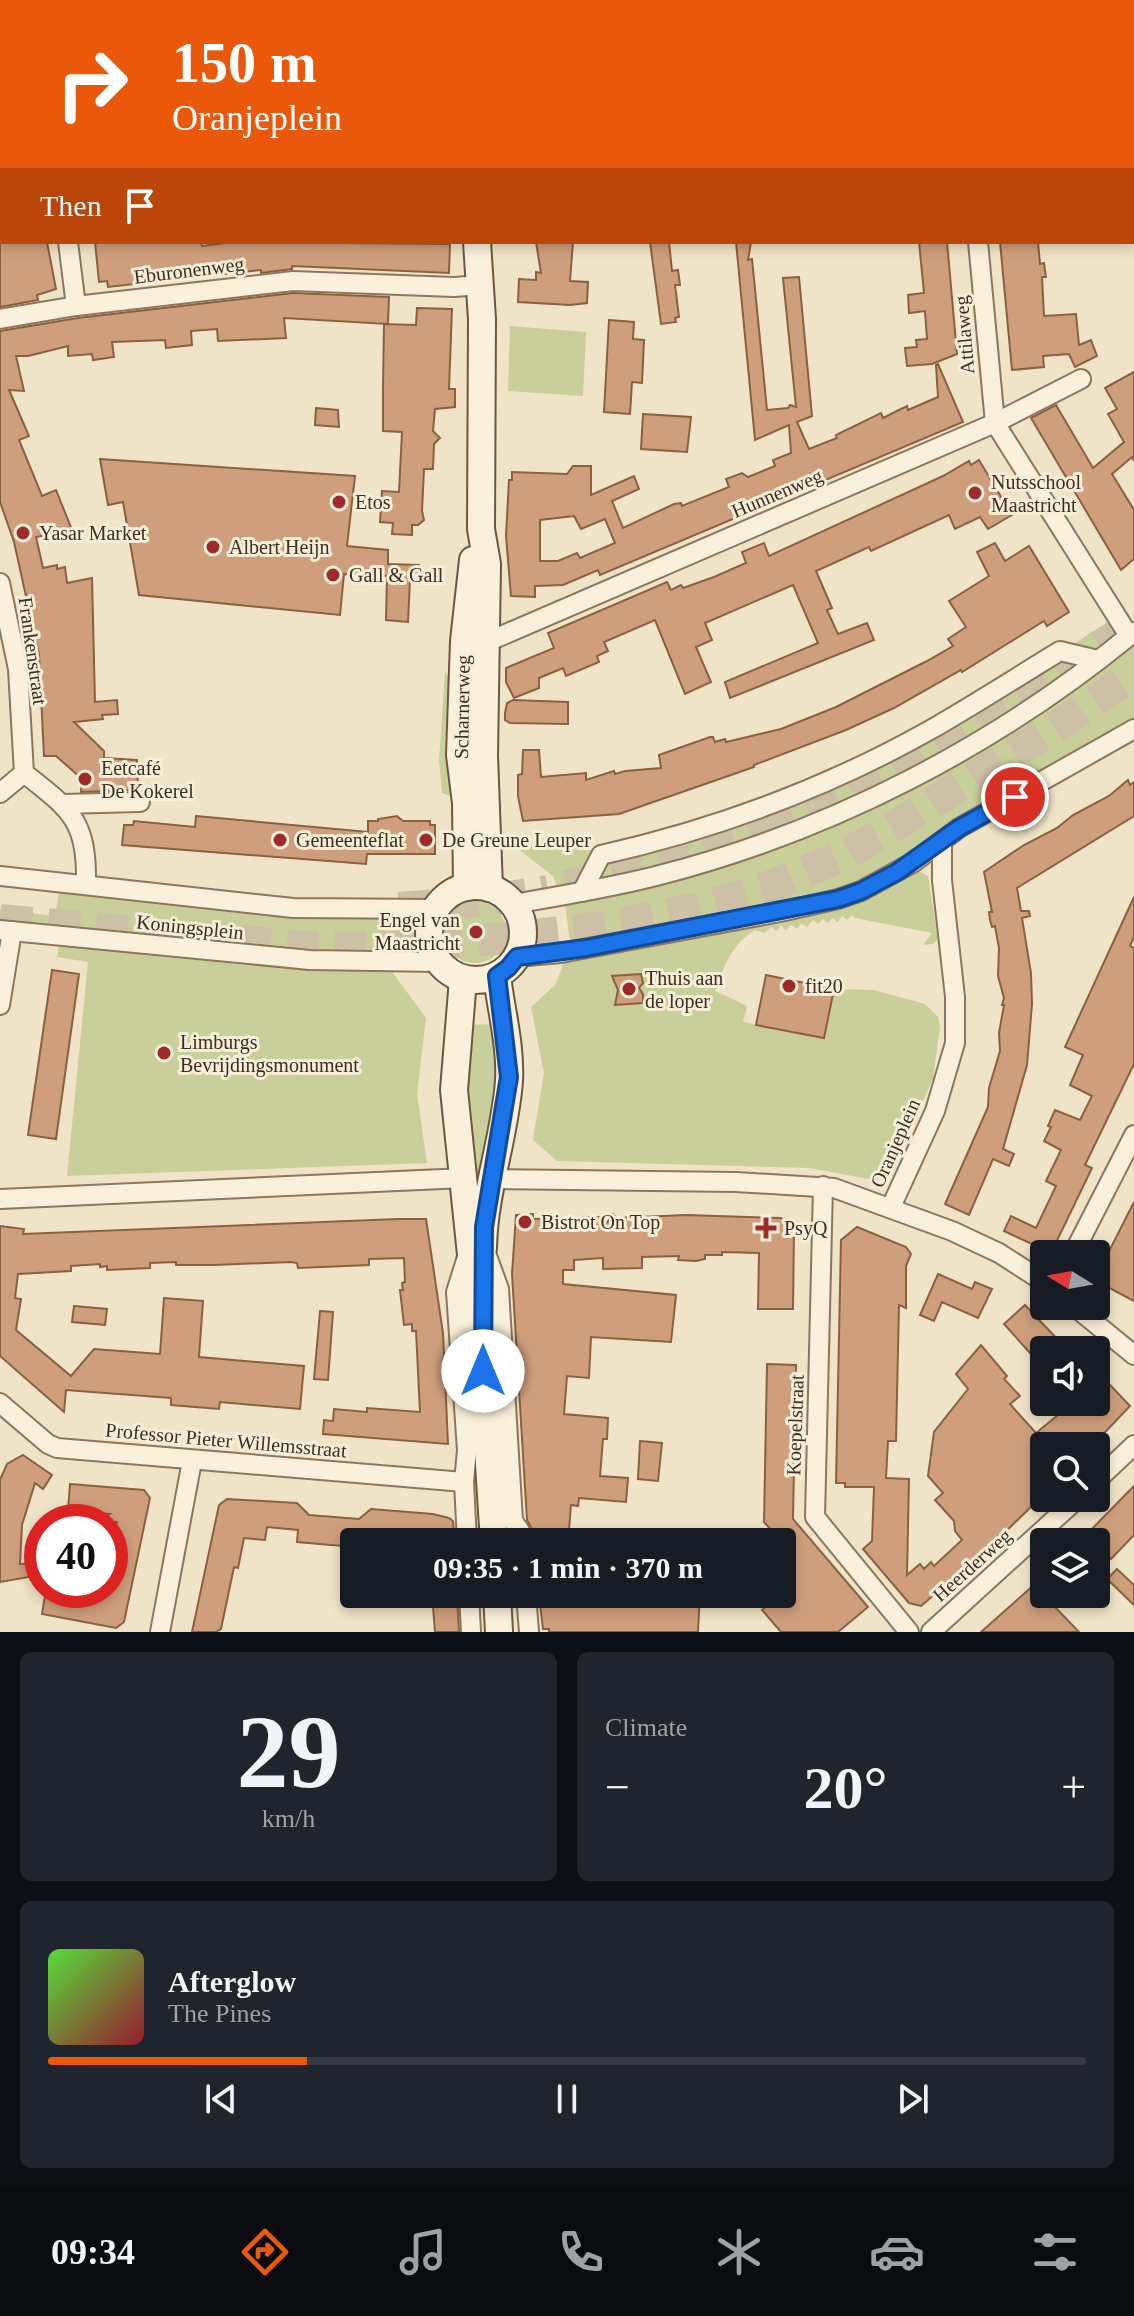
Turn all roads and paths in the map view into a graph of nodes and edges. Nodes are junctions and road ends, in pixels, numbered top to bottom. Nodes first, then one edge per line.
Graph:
1 (68, 244) edge
2 (477, 244) edge
3 (978, 244) edge
4 (481, 285) junction
5 (76, 306) junction
6 (0, 319) edge
7 (1081, 379) dead end
8 (995, 423) junction
9 (481, 529) junction
10 (0, 583) edge
11 (1132, 634) edge
12 (487, 642) junction
13 (1098, 660) junction
14 (1134, 729) edge
15 (24, 773) junction
16 (0, 793) edge
17 (140, 802) dead end
18 (63, 804) junction
19 (942, 841) junction
20 (9, 877) edge
21 (86, 884) junction
22 (478, 888) junction
23 (582, 892) junction
24 (513, 904) junction
25 (435, 909) junction
26 (6, 930) edge
27 (517, 957) junction
28 (438, 962) junction
29 (497, 976) junction
30 (463, 979) junction
31 (0, 1005) edge
32 (1134, 1135) edge
33 (465, 1178) junction
34 (491, 1179) junction
35 (823, 1186) junction
36 (0, 1199) edge
37 (891, 1207) junction
38 (1080, 1240) edge
39 (476, 1246) junction
40 (1030, 1273) edge
41 (1091, 1320) edge
42 (1134, 1355) edge
43 (0, 1403) edge
44 (1134, 1445) edge
45 (192, 1461) junction
46 (1110, 1468) edge
47 (464, 1482) junction
48 (1063, 1512) edge
49 (466, 1528) edge
50 (493, 1528) edge
51 (518, 1528) edge
52 (470, 1608) edge
53 (498, 1608) edge
54 (527, 1608) edge
55 (160, 1632) edge
56 (471, 1632) edge
57 (499, 1632) edge
58 (529, 1632) edge
59 (909, 1632) edge
60 (931, 1632) edge

1 - 5 street
2 - 4 street, Scharnerweg
3 - 8 street, Attilaweg
4 - 5 street, Eburonenweg
4 - 9 street, Scharnerweg
5 - 6 street, Eburonenweg
7 - 8 street, Hunnenweg
8 - 11 street
8 - 12 street, Hunnenweg
9 - 12 street, Scharnerweg
9 - 22 street, Scharnerweg
10 - 15 street, Frankenstraat
11 - 13 street
12 - 22 street, Scharnerweg
13 - 23 street
13 - 23 street
14 - 19 street
15 - 16 street
15 - 18 street
17 - 18 street
18 - 21 street
19 - 27 street
19 - 37 street, Oranjeplein
20 - 21 street, Koningsplein
21 - 25 street, Koningsplein
22 - 24 street
22 - 25 street
23 - 24 street
24 - 27 street
25 - 28 street
26 - 28 street, Koningsplein
26 - 31 street, Koningsplein
27 - 29 street
28 - 30 street
29 - 30 street
29 - 34 street
30 - 33 street
32 - 38 street
33 - 36 street
33 - 39 street
34 - 35 street, Oranjeplein
34 - 39 street
35 - 37 street, Oranjeplein
35 - 59 street, Koepelstraat
37 - 40 street
39 - 47 street
39 - 50 street
39 - 51 street
41 - 42 street
43 - 45 street, Professor Pieter Willemsstraat
44 - 46 street
45 - 47 street, Professor Pieter Willemsstraat
45 - 55 street
47 - 49 street
48 - 60 street, Heerderweg
52 - 56 street
53 - 57 street
54 - 58 street

